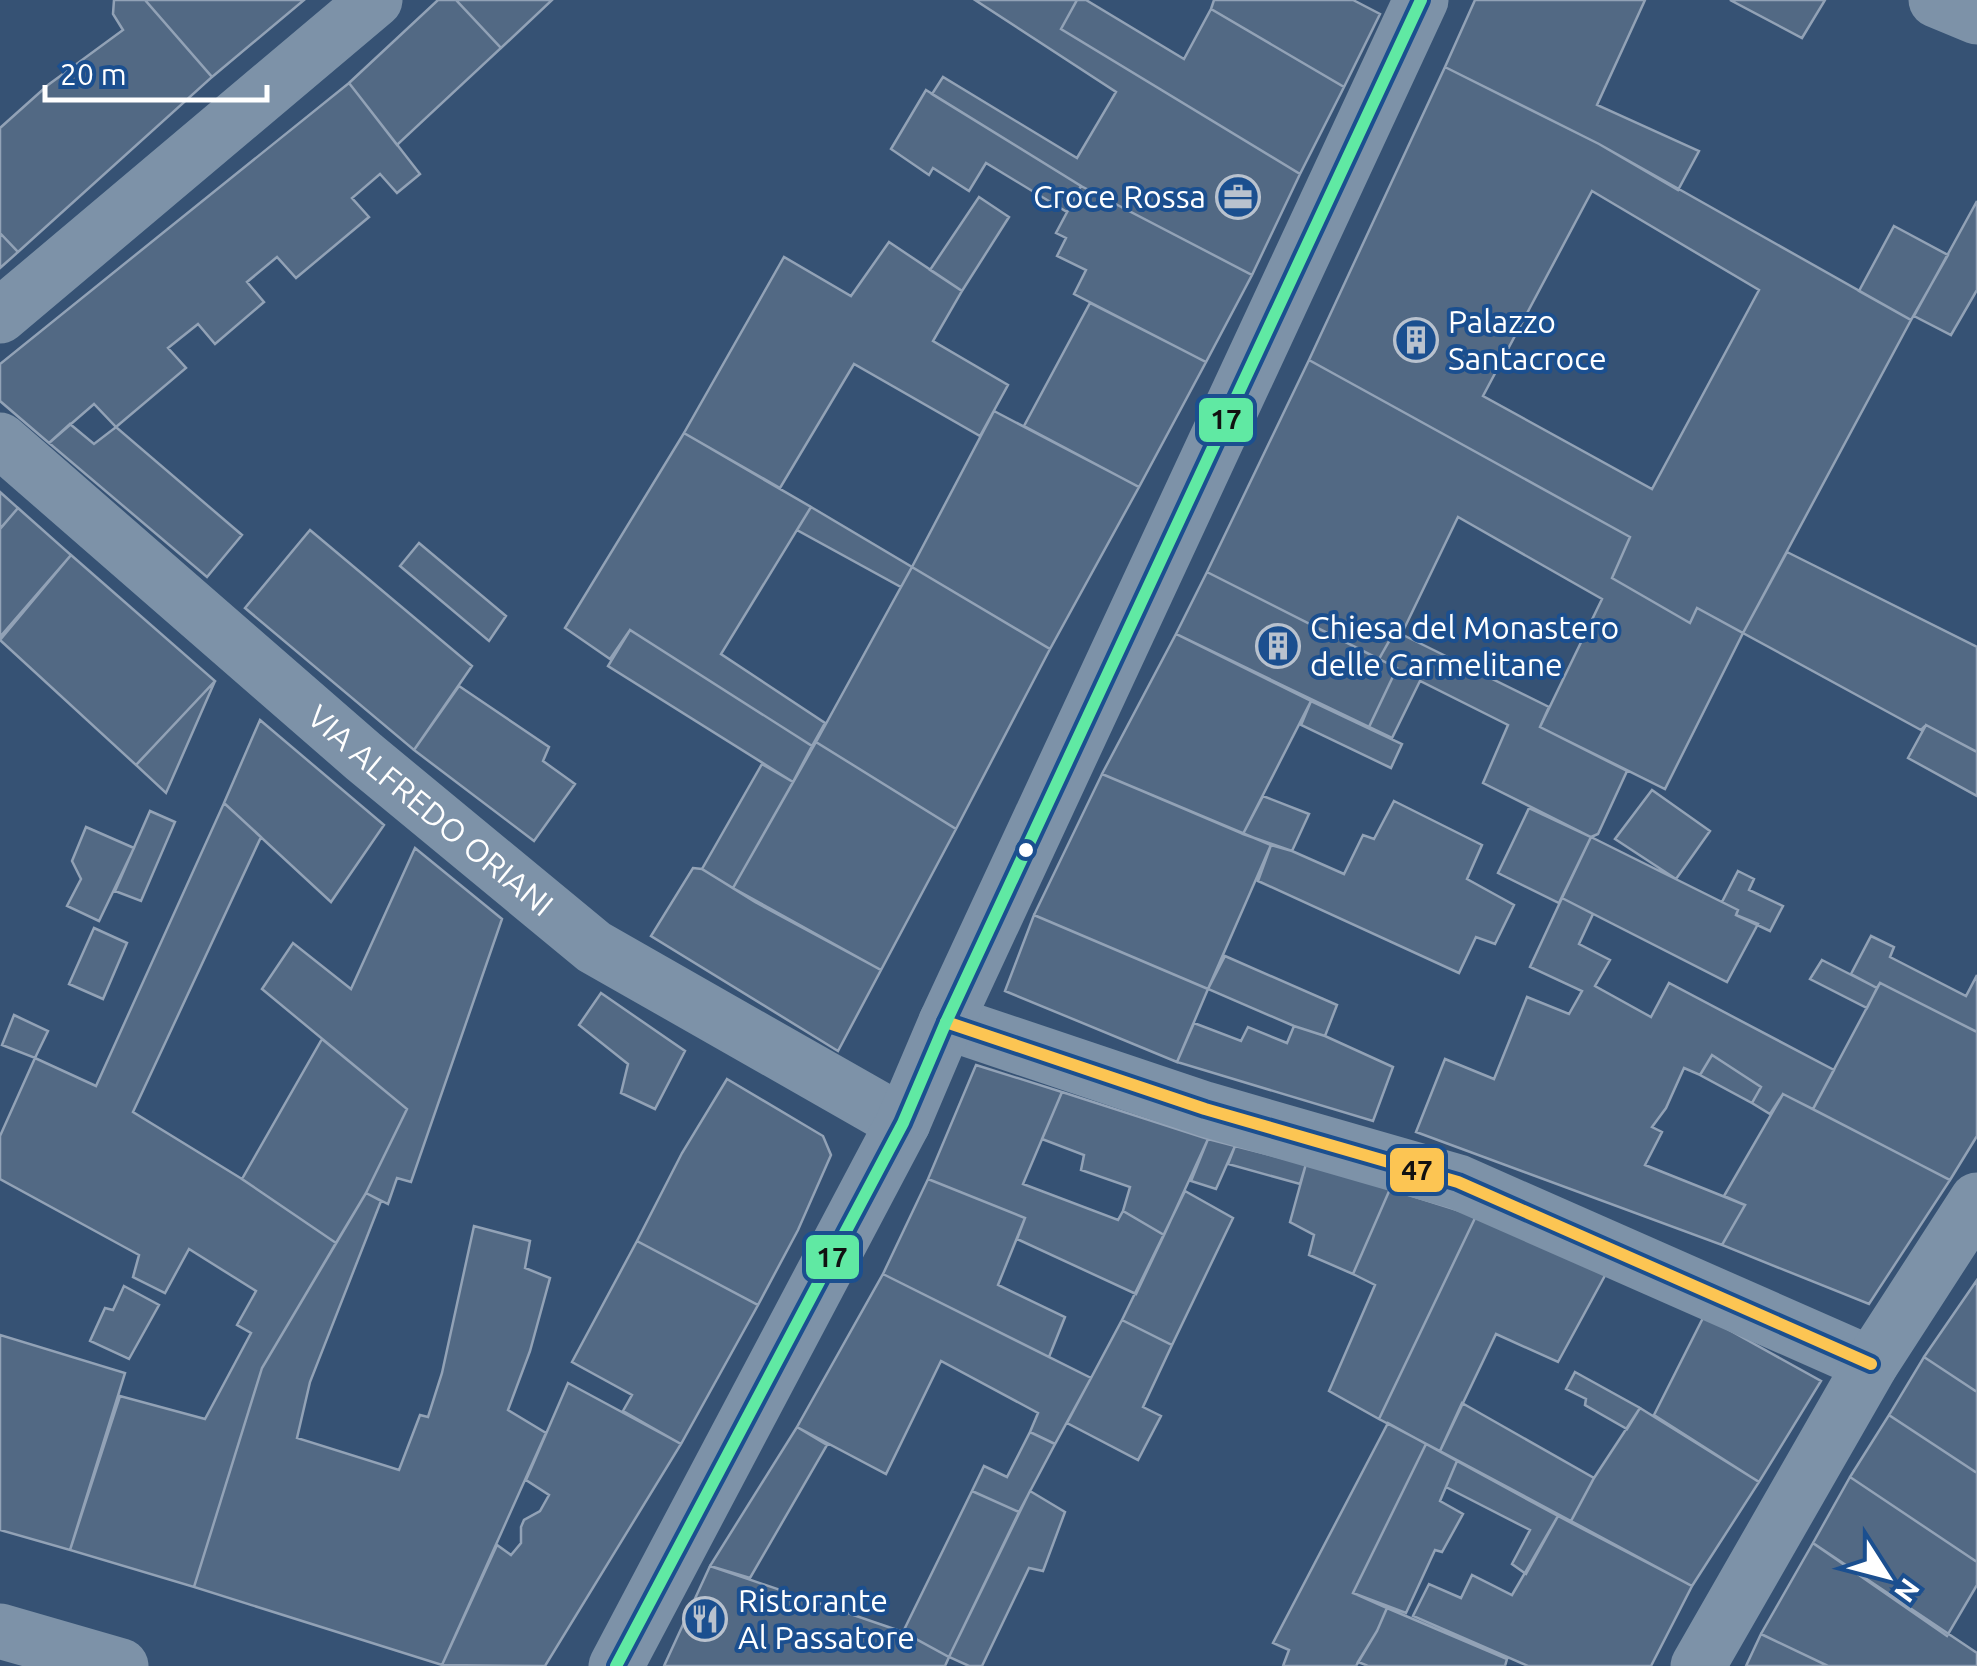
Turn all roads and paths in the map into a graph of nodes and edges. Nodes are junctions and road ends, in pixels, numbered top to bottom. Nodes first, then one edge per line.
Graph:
1 (375, 0) edge
2 (1421, 0) edge
3 (1936, 0) edge
4 (1977, 17) edge
5 (0, 316) edge
6 (0, 440) edge
7 (946, 1022) junction
8 (903, 1123) junction
9 (1977, 1200) edge
10 (1871, 1364) junction
11 (0, 1631) edge
12 (121, 1666) edge
13 (616, 1666) edge
14 (1698, 1666) edge

1 - 5 street
2 - 7 street
3 - 4 street
6 - 8 street, VIA ALFREDO ORIANI
7 - 8 street
7 - 10 street
8 - 13 street
9 - 10 street
10 - 14 street
11 - 12 street

